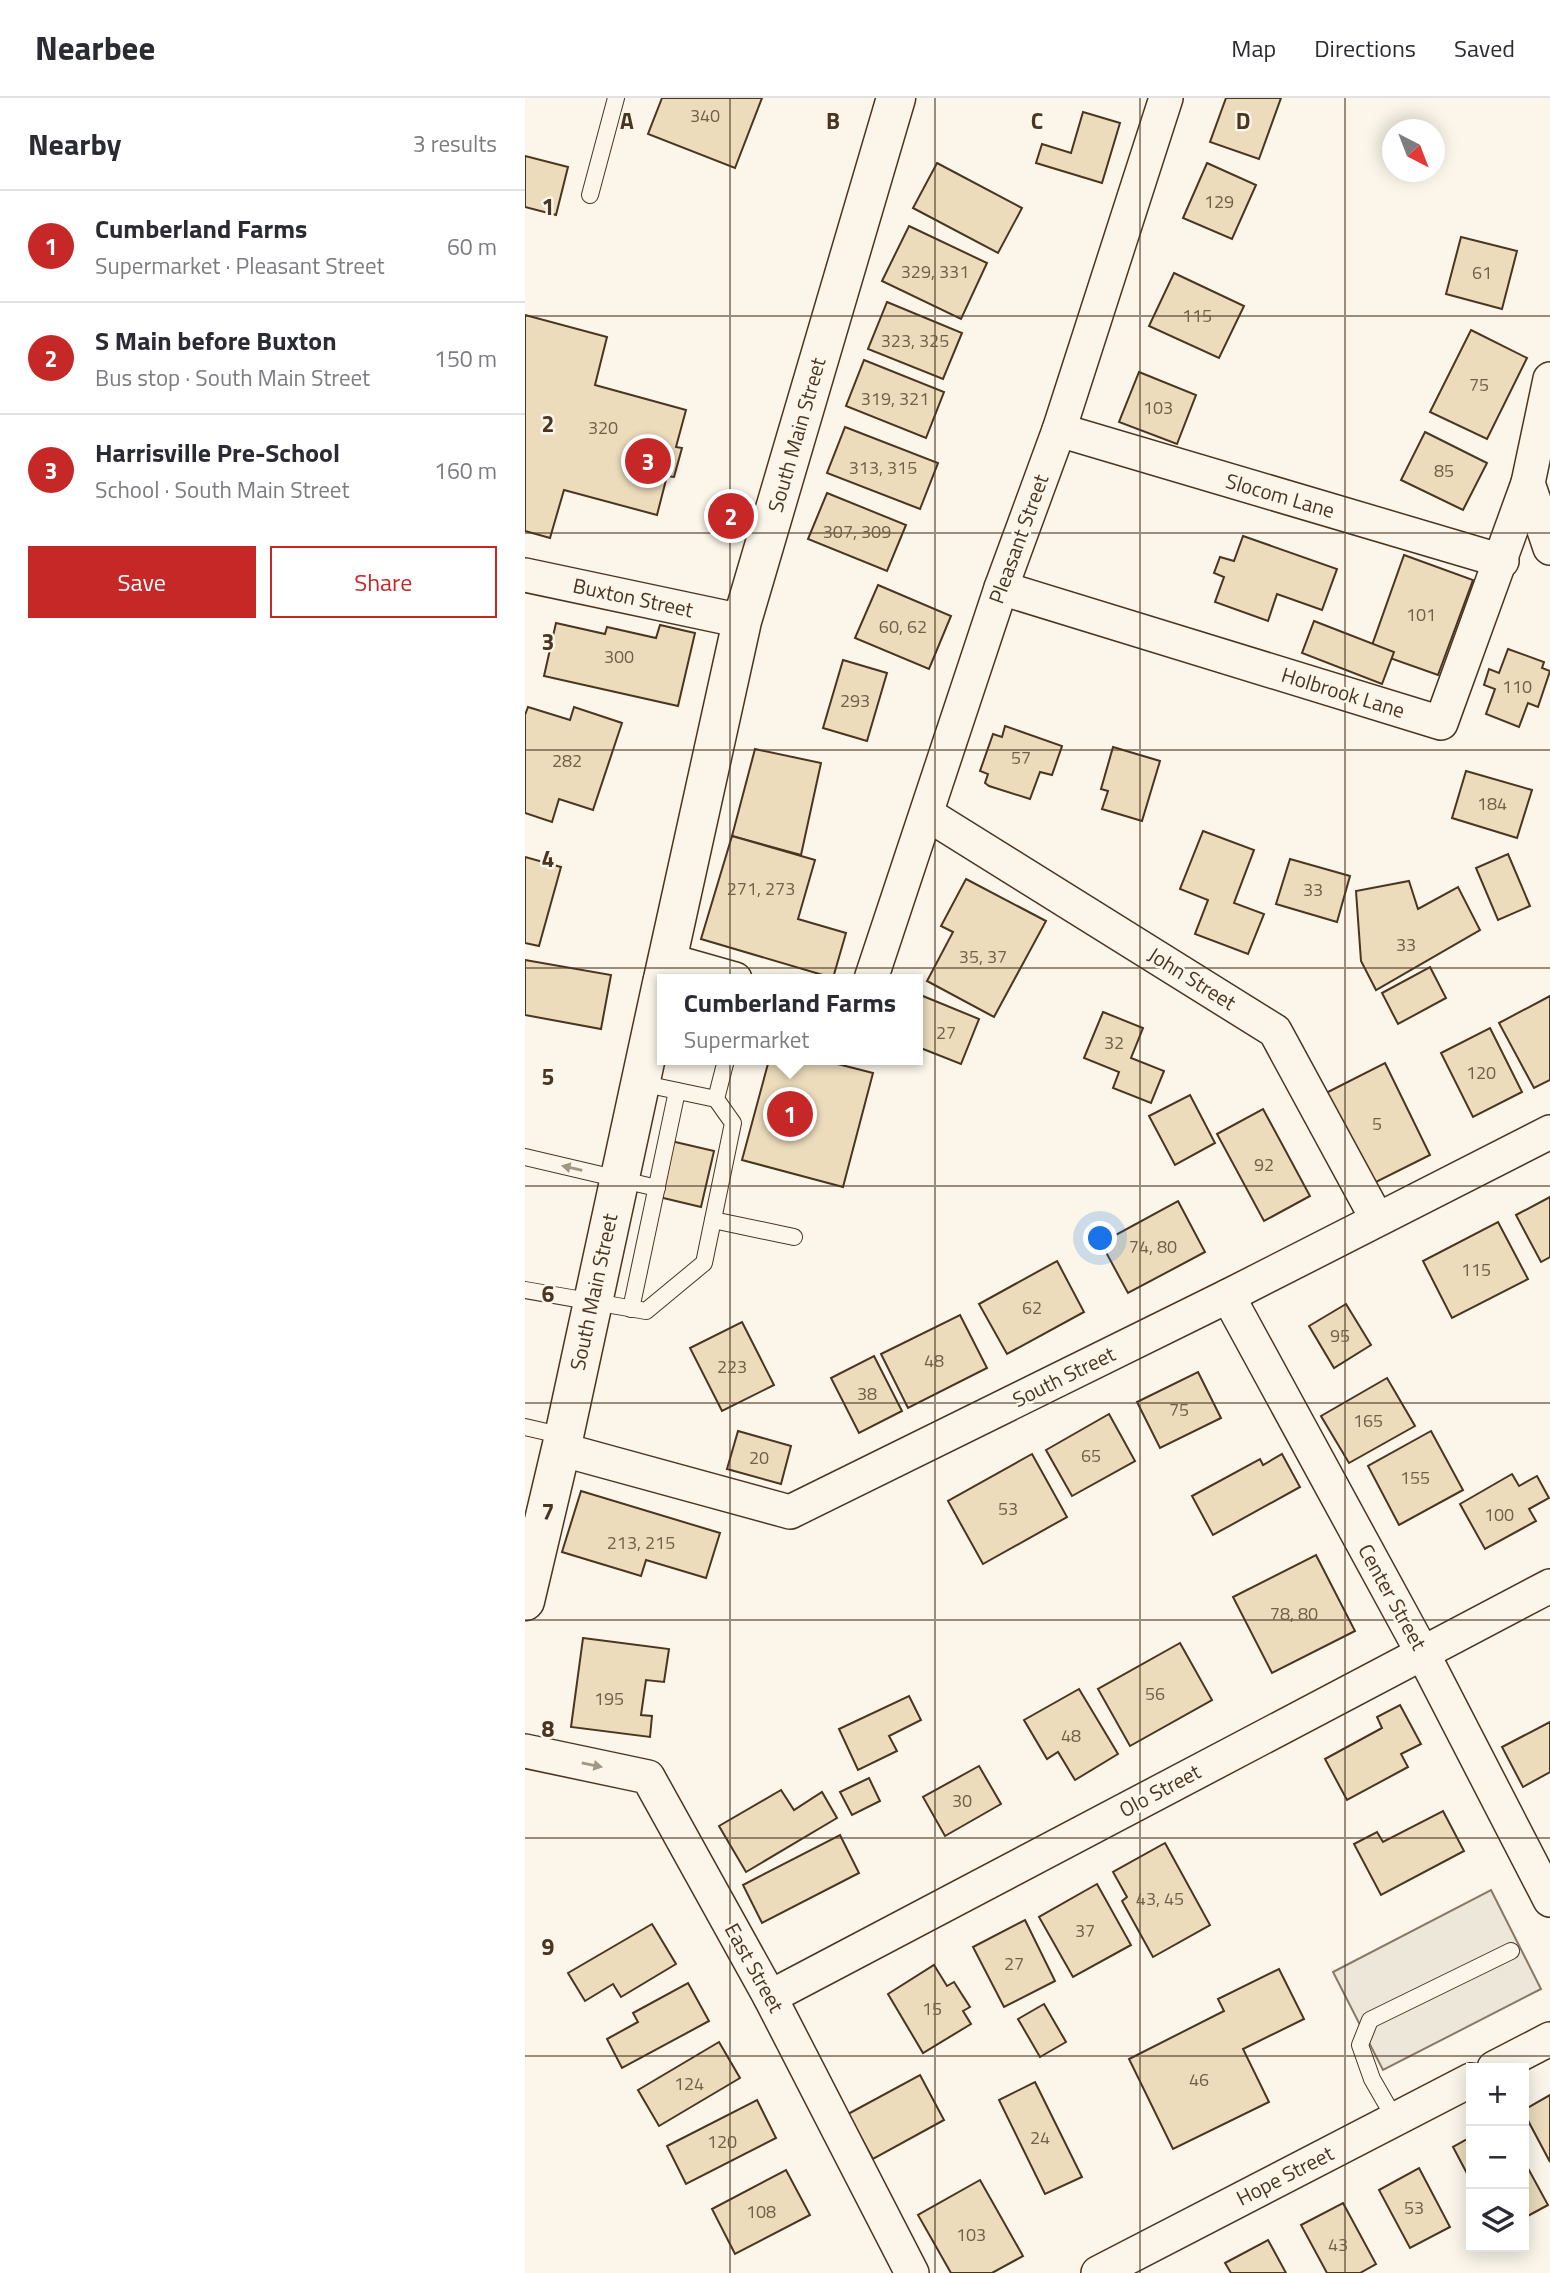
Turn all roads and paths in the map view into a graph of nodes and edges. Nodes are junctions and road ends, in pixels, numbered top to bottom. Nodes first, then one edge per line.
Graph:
1 (616, 98) edge
2 (896, 98) edge
3 (1166, 98) edge
4 (590, 195) dead end
5 (1550, 379) edge
6 (1059, 430) junction
7 (1528, 483) junction
8 (1550, 548) edge
9 (1502, 561) junction
10 (525, 575) edge
11 (1001, 589) junction
12 (742, 621) junction
13 (927, 814) junction
14 (664, 974) edge
15 (873, 974) edge
16 (657, 1006) edge
17 (725, 1065) edge
18 (640, 1083) junction
19 (677, 1091) junction
20 (716, 1099) junction
21 (1550, 1132) edge
22 (525, 1157) edge
23 (618, 1179) junction
24 (657, 1188) junction
25 (1377, 1219) junction
26 (713, 1220) junction
27 (794, 1237) dead end
28 (525, 1290) edge
29 (1228, 1296) junction
30 (592, 1302) junction
31 (632, 1309) junction
32 (525, 1427) edge
33 (562, 1442) junction
34 (533, 1532) edge
35 (1550, 1586) edge
36 (525, 1601) edge
37 (1422, 1652) junction
38 (525, 1751) edge
39 (1550, 1900) edge
40 (1511, 1951) dead end
41 (770, 1997) junction
42 (1550, 2039) edge
43 (1504, 2063) edge
44 (1466, 2083) edge
45 (1395, 2119) junction
46 (912, 2273) edge
47 (1098, 2273) edge

1 - 4 lane
2 - 12 main road, South Main Street
3 - 6 street, Pleasant Street
5 - 7 street, Holbrook Lane
6 - 9 street, Slocom Lane
6 - 11 street, Pleasant Street
7 - 8 street
7 - 9 street, Holbrook Lane
9 - 11 street, Holbrook Lane
10 - 12 street, Buxton Street
11 - 13 street, Pleasant Street
12 - 14 main road, South Main Street
13 - 15 street, Pleasant Street
13 - 25 street, John Street
16 - 18 main road, South Main Street
17 - 20 lane
18 - 19 lane
18 - 23 main road, South Main Street
19 - 20 lane
19 - 24 lane
20 - 26 lane
21 - 25 street, South Street
23 -> 22 lane
23 - 24 lane
23 - 30 main road, South Main Street
24 - 31 lane
25 - 29 street, South Street
26 - 27 lane
26 - 31 lane
28 - 30 lane
29 - 33 street, South Street
29 - 37 street, Center Street
30 - 31 lane
30 - 33 main road, South Main Street
32 - 33 lane
33 - 34 main road, South Main Street
34 - 36 main road, South Main Street
35 - 37 street, Olo Street
37 - 39 street, Center Street
37 - 41 street, Olo Street
38 -> 41 street, East Street
40 - 45 lane
41 - 46 street, East Street
42 - 43 street
44 - 45 street, Hope Street
45 - 47 street, Hope Street

